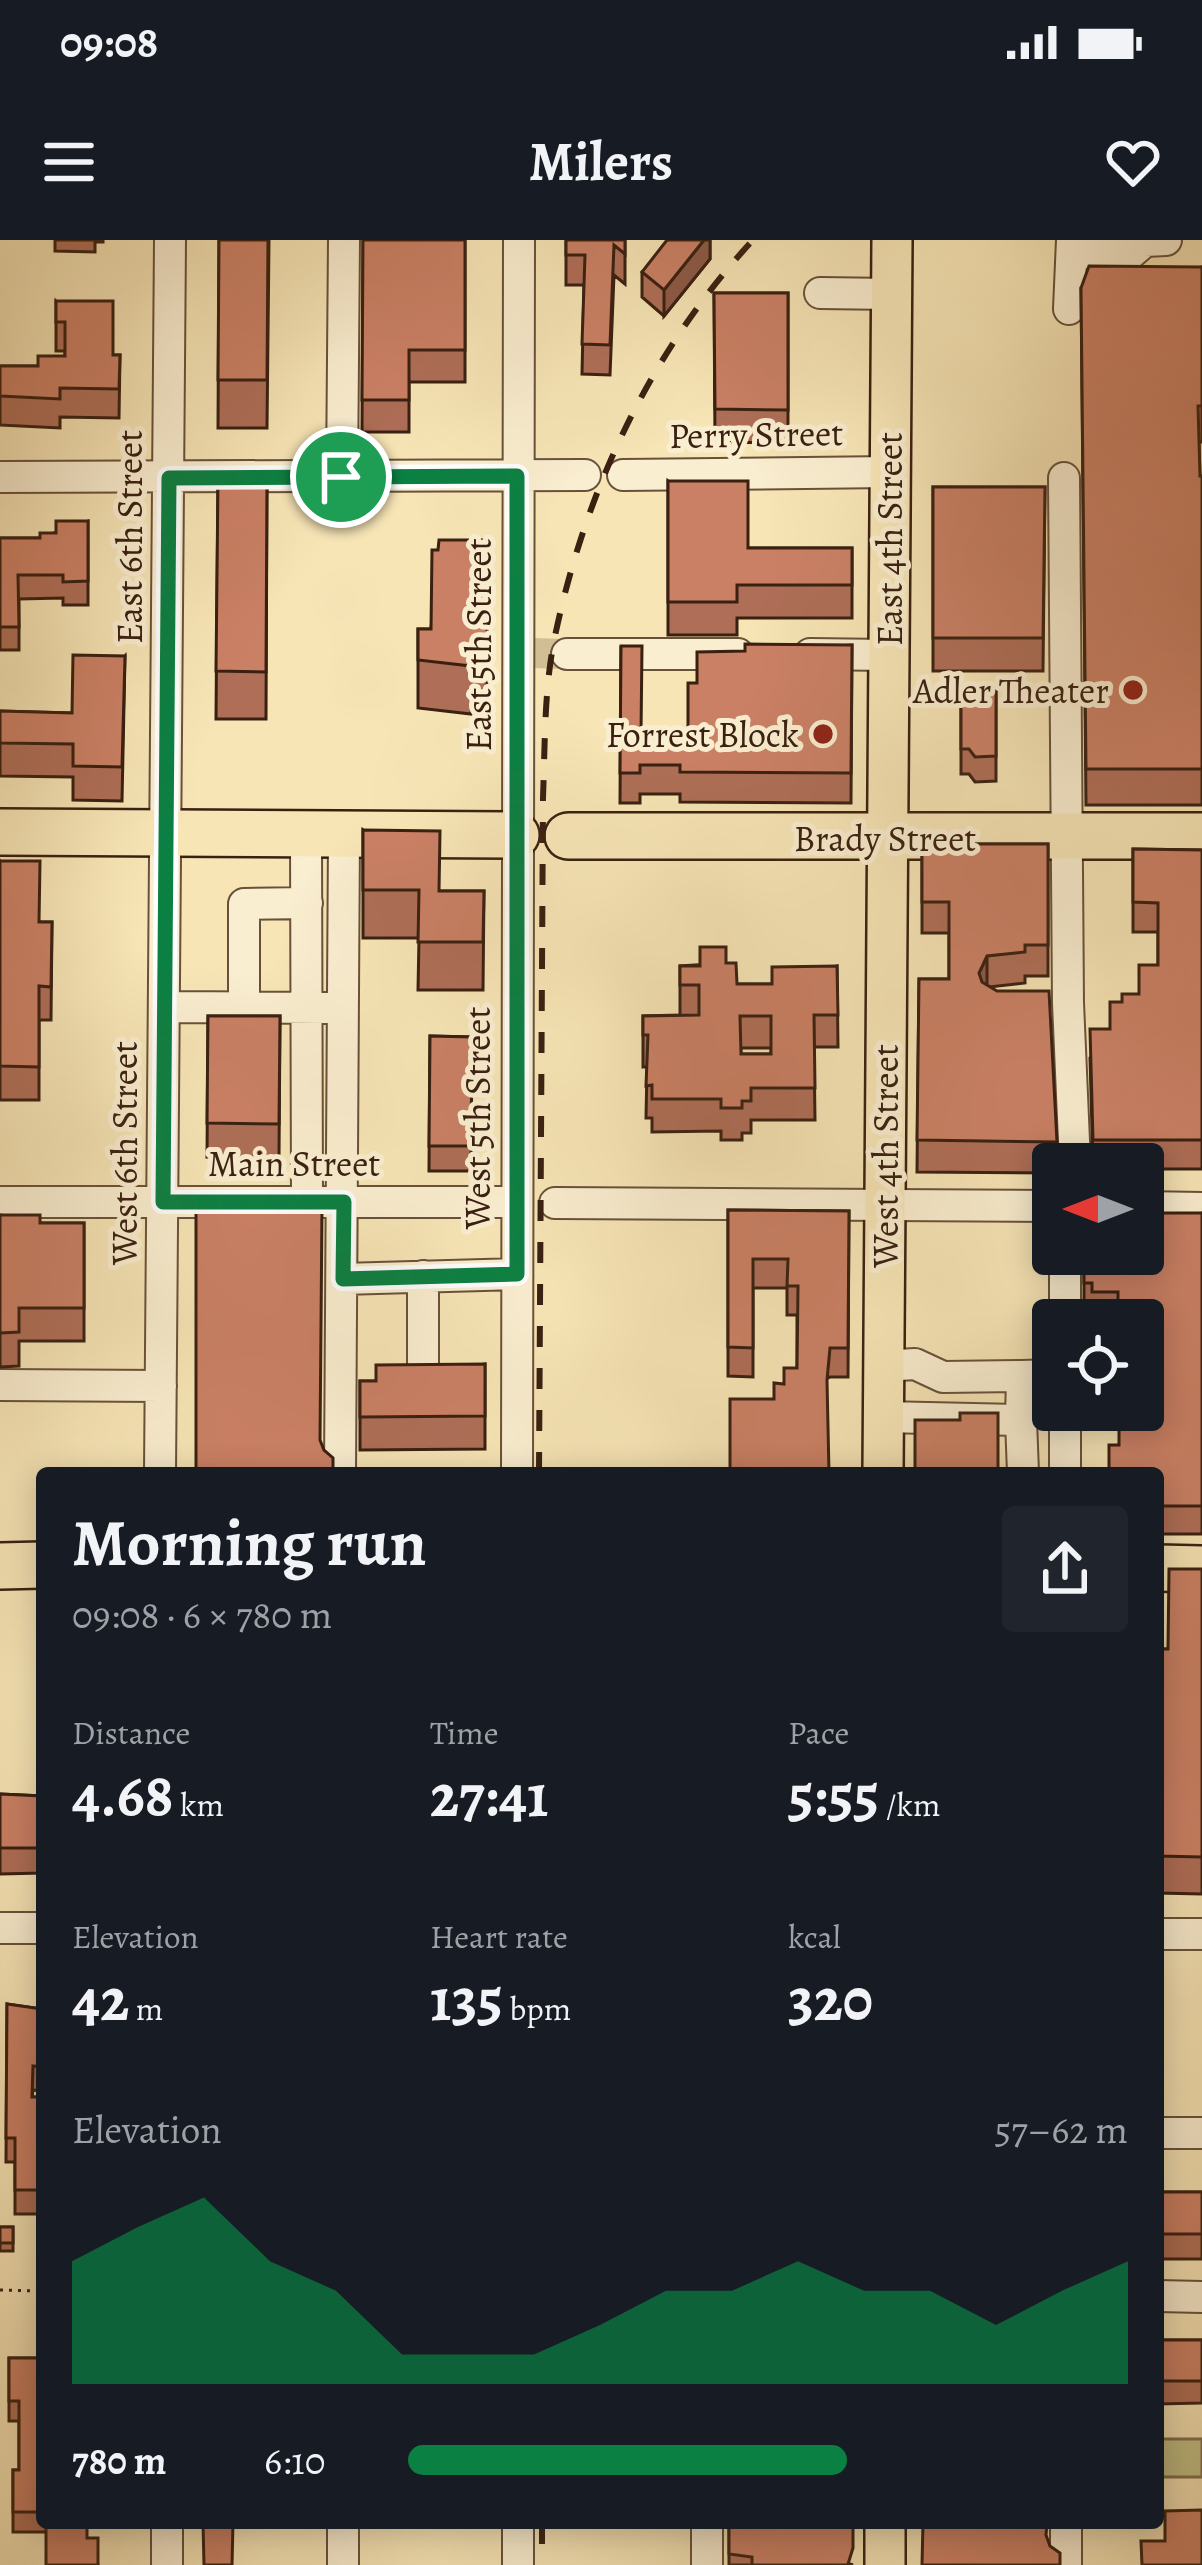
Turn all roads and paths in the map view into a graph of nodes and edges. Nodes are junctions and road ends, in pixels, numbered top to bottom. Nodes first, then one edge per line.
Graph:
1 (170, 240) edge
2 (344, 240) edge
3 (519, 240) edge
4 (892, 240) edge
5 (1145, 240) edge
6 (1166, 240) edge
7 (1072, 247) edge
8 (820, 293) dead end
9 (892, 294) junction
10 (1069, 309) dead end
11 (890, 472) junction
12 (585, 475) dead end
13 (623, 475) dead end
14 (517, 476) junction
15 (0, 477) edge
16 (341, 477) junction
17 (169, 478) junction
18 (1064, 478) dead end
19 (567, 654) tunnel mouth
20 (888, 655) junction
21 (0, 832) edge
22 (166, 834) junction
23 (325, 835) junction
24 (516, 835) junction
25 (568, 836) dead end
26 (1202, 836) edge
27 (1067, 838) junction
28 (887, 839) junction
29 (307, 903) junction
30 (164, 1007) junction
31 (244, 1007) junction
32 (307, 1007) junction
33 (344, 1008) junction
34 (1073, 1143) edge
35 (307, 1201) junction
36 (0, 1202) edge
37 (163, 1202) junction
38 (344, 1202) junction
39 (517, 1202) junction
40 (555, 1203) dead end
41 (884, 1206) junction
42 (1032, 1207) edge
43 (1164, 1208) edge
44 (1202, 1208) edge
45 (517, 1274) junction
46 (423, 1276) junction
47 (343, 1279) junction
48 (883, 1366) junction
49 (423, 1375) edge
50 (1032, 1376) edge
51 (0, 1385) edge
52 (161, 1386) junction
53 (1032, 1390) edge
54 (883, 1417) junction
55 (1021, 1420) junction
56 (1065, 1431) edge
57 (160, 1467) edge
58 (340, 1467) edge
59 (517, 1467) edge
60 (883, 1467) edge
61 (1023, 1467) edge
62 (1065, 1467) edge
63 (36, 1564) edge
64 (0, 1565) edge
65 (1164, 1568) edge
66 (1202, 1569) edge
67 (0, 1928) edge
68 (36, 1928) edge
69 (1164, 1934) edge
70 (1202, 1934) edge
71 (1164, 2133) edge
72 (1202, 2133) edge
73 (0, 2290) edge
74 (36, 2291) edge
75 (1164, 2296) edge
76 (1202, 2296) edge
77 (167, 2529) edge
78 (343, 2529) edge
79 (518, 2529) edge
80 (706, 2529) edge
81 (885, 2529) edge
82 (1066, 2529) edge
83 (167, 2565) edge
84 (343, 2565) edge
85 (518, 2565) edge
86 (707, 2565) edge
87 (885, 2565) edge
88 (1066, 2565) edge

1 - 17 street, East 6th Street
2 - 16 street
3 - 14 street, East 5th Street
4 - 9 main road, East 4th Street
5 - 6 street
5 - 7 street
7 - 10 street
8 - 9 street
9 - 11 main road, East 4th Street
11 - 13 street, Perry Street
11 - 20 main road, East 4th Street
12 - 14 street
14 - 16 street
14 - 24 street, East 5th Street
15 - 17 street
16 - 17 street
17 - 22 street, East 6th Street
18 - 27 street
19 - 20 street
20 - 28 main road, East 4th Street
21 - 22 highway
22 - 23 highway
22 - 30 street, West 6th Street
23 - 24 highway
23 - 29 street
23 - 33 street
24 - 39 street, West 5th Street
25 - 28 highway, Brady Street
26 - 27 highway, Brady Street
27 - 28 highway, Brady Street
27 - 34 street
28 - 41 main road, West 4th Street
29 - 31 street
29 - 32 street
30 - 31 street
30 - 37 street, West 6th Street
31 - 32 street
32 - 33 street
32 - 35 street
33 - 38 street
35 - 37 street, Main Street
35 - 38 street, Main Street
36 - 37 street, Main Street
37 - 52 street, West 6th Street
38 - 39 street, Main Street
38 - 47 street
39 - 45 street, West 5th Street
40 - 41 street
41 - 42 street
41 - 48 main road, West 4th Street
43 - 44 street
45 - 46 street
45 - 59 street, West 5th Street
46 - 47 street
46 - 49 street
47 - 58 street
48 - 50 street
48 - 54 main road, West 4th Street
51 - 52 street
52 - 57 street, West 6th Street
53 - 55 street
54 - 55 street
54 - 60 main road, West 4th Street
55 - 61 street
56 - 62 street
63 - 64 highway
65 - 66 highway
67 - 68 street
69 - 70 street
71 - 72 street
73 - 74 path
75 - 76 street
77 - 83 street
78 - 84 street
79 - 85 street
80 - 86 street
81 - 87 main road
82 - 88 street

